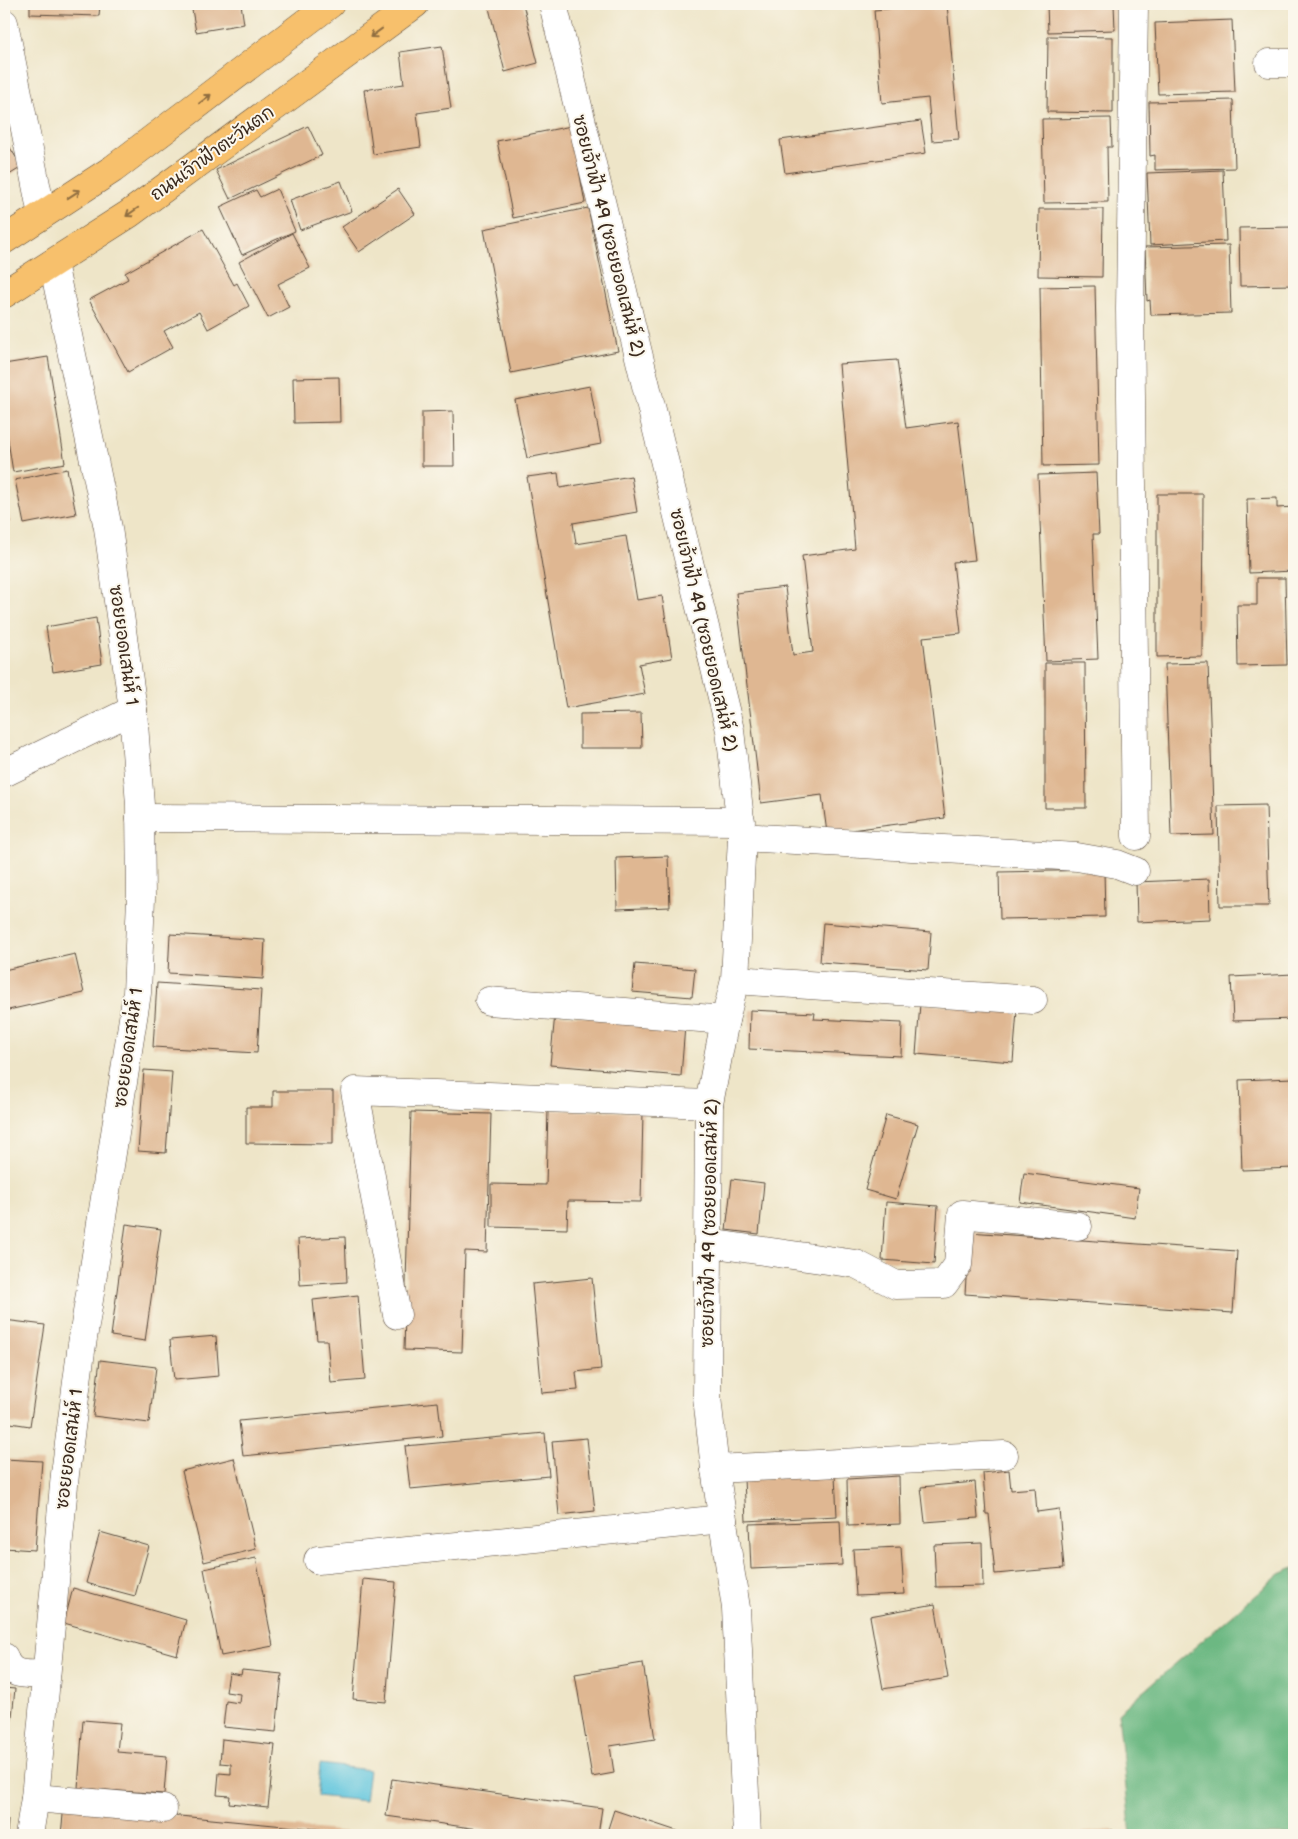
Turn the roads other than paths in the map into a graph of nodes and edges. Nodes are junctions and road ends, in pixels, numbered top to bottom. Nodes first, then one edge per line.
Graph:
1 (330, 4) edge
2 (415, 4) edge
3 (552, 4) edge
4 (1134, 4) edge
5 (4, 23) edge
6 (42, 215) junction
7 (4, 240) edge
8 (54, 262) junction
9 (4, 294) edge
10 (133, 710) junction
11 (4, 773) edge
12 (140, 818) junction
13 (742, 829) junction
14 (1136, 836) dead end
15 (1135, 871) dead end
16 (735, 980) junction
17 (1033, 1000) dead end
18 (489, 1001) dead end
19 (725, 1020) junction
20 (709, 1104) junction
21 (1078, 1226) dead end
22 (708, 1243) junction
23 (397, 1315) dead end
24 (1004, 1454) dead end
25 (715, 1468) junction
26 (723, 1519) junction
27 (318, 1560) dead end
28 (4, 1657) edge
29 (46, 1674) junction
30 (35, 1798) junction
31 (163, 1809) dead end
32 (29, 1835) edge
33 (746, 1835) edge

6 -> 1 main road
2 -> 8 main road, ถนนเจ้าฟ้าตะวันตก
3 - 13 street, ซอยเจ้าฟ้า 49 (ซอยยอดเสน่ห์ 2)
4 - 14 street
5 - 6 street
6 - 7 main road
8 - 9 main road, ถนนเจ้าฟ้าตะวันตก
8 - 10 street, ซอยยอดเสน่ห์ 1
10 - 11 street
10 - 12 street, ซอยยอดเสน่ห์ 1
12 - 13 street
12 - 29 street, ซอยยอดเสน่ห์ 1
13 - 15 street
13 - 16 street, ซอยเจ้าฟ้า 49 (ซอยยอดเสน่ห์ 2)
16 - 17 street
16 - 19 street, ซอยเจ้าฟ้า 49 (ซอยยอดเสน่ห์ 2)
18 - 19 street
19 - 20 street, ซอยเจ้าฟ้า 49 (ซอยยอดเสน่ห์ 2)
20 - 22 street, ซอยเจ้าฟ้า 49 (ซอยยอดเสน่ห์ 2)
20 - 23 street
21 - 22 street
22 - 25 street, ซอยเจ้าฟ้า 49 (ซอยยอดเสน่ห์ 2)
24 - 25 street
25 - 26 street, ซอยเจ้าฟ้า 49 (ซอยยอดเสน่ห์ 2)
26 - 27 street
26 - 33 street, ซอยเจ้าฟ้า 49 (ซอยยอดเสน่ห์ 2)
28 - 29 street
29 - 30 street, ซอยยอดเสน่ห์ 1
30 - 31 street
30 - 32 street, ซอยยอดเสน่ห์ 1

